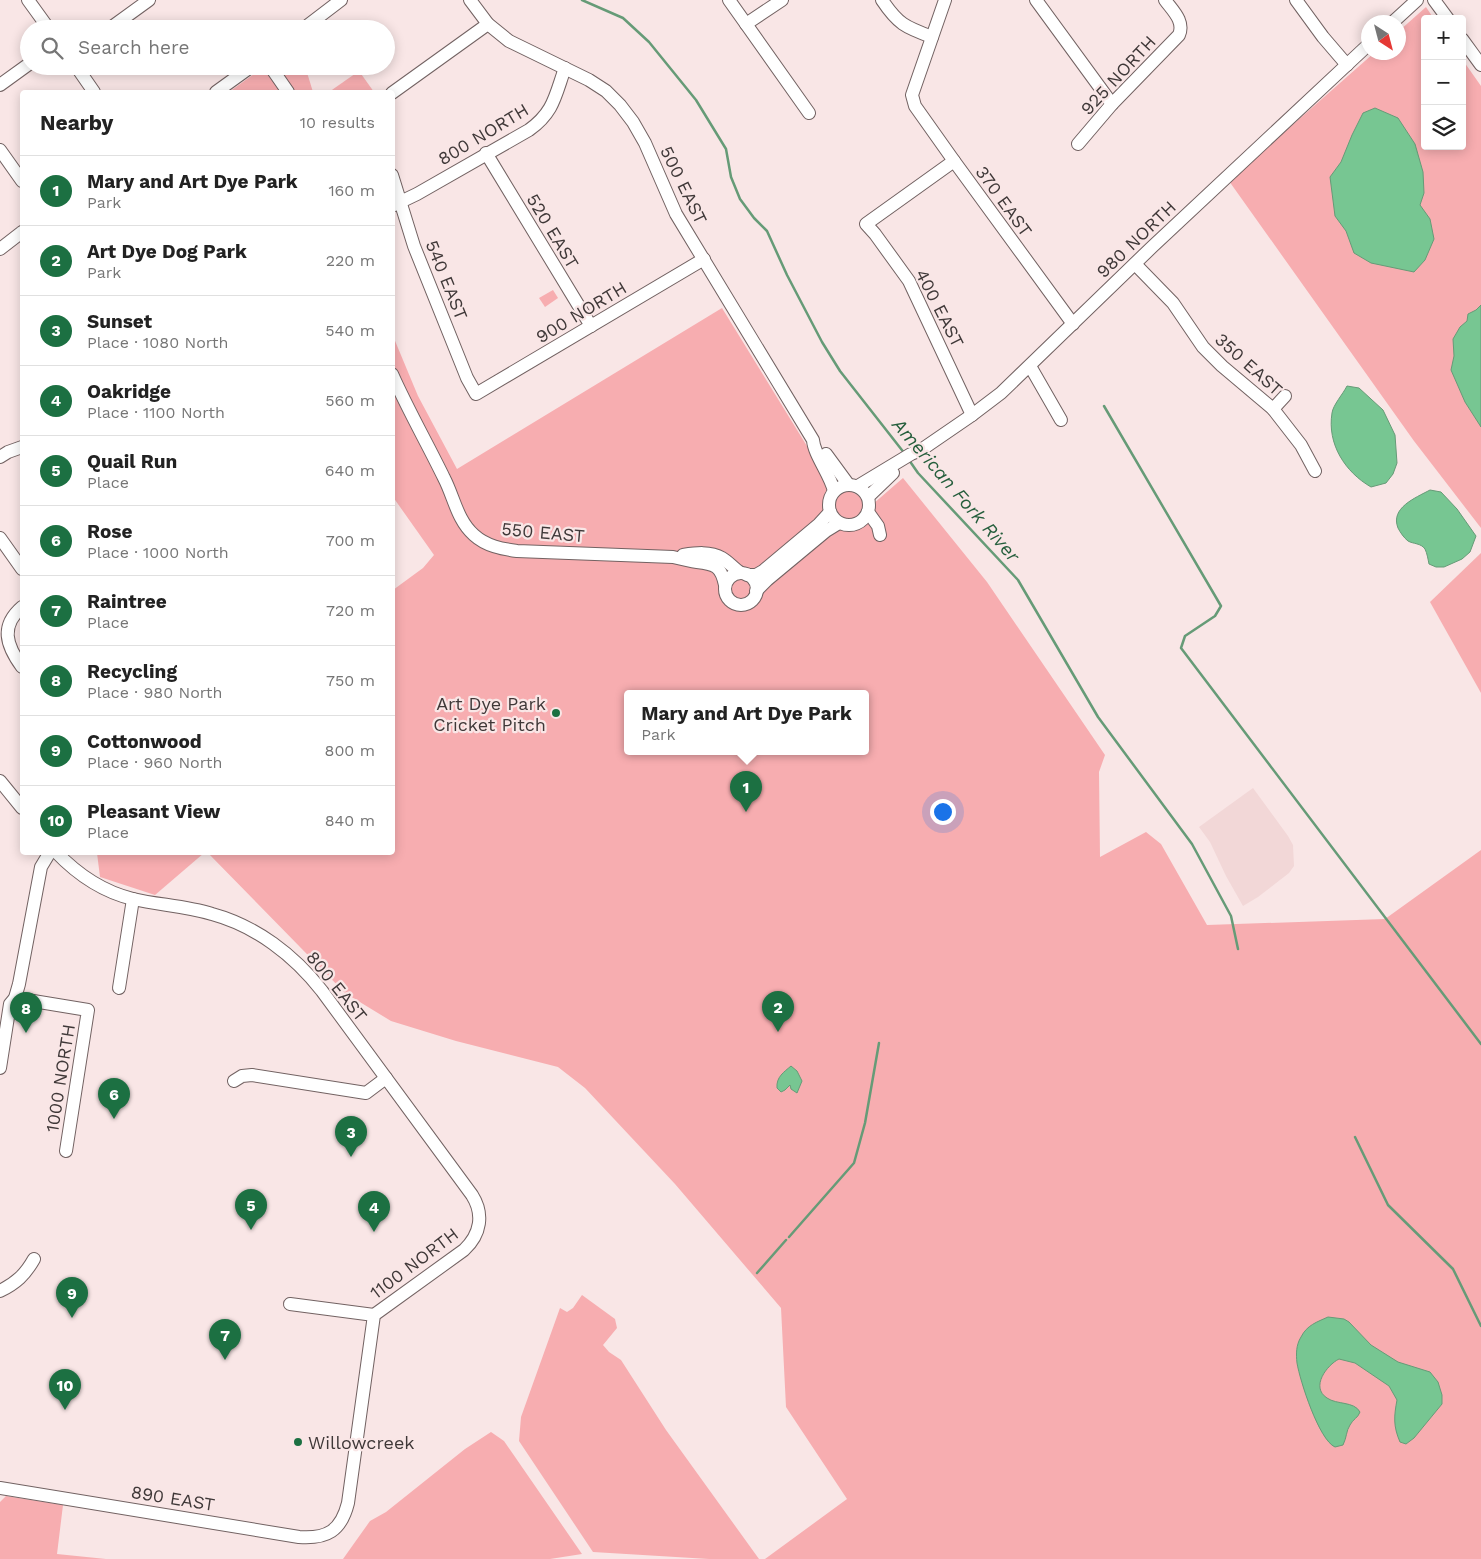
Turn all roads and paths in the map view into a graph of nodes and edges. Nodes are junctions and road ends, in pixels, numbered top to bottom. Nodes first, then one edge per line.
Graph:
1 (28, 0) edge
2 (149, 0) edge
3 (470, 0) edge
4 (729, 0) edge
5 (782, 0) edge
6 (882, 0) edge
7 (945, 0) edge
8 (1036, 0) edge
9 (1165, 0) edge
10 (1296, 0) edge
11 (1417, 0) edge
12 (1434, 0) edge
13 (337, 1) edge
14 (1401, 15) edge
15 (1445, 15) edge
16 (42, 20) edge
17 (121, 20) edge
18 (314, 20) edge
19 (488, 24) junction
20 (746, 24) junction
21 (932, 37) junction
22 (1466, 43) edge
23 (1361, 52) edge
24 (1481, 64) edge
25 (1347, 65) junction
26 (565, 68) junction
27 (20, 71) edge
28 (82, 75) edge
29 (240, 75) edge
30 (276, 75) edge
31 (0, 85) edge
32 (93, 90) edge
33 (219, 90) edge
34 (287, 90) edge
35 (395, 91) edge
36 (1112, 104) junction
37 (809, 114) dead end
38 (1078, 144) dead end
39 (0, 150) edge
40 (486, 153) junction
41 (954, 161) junction
42 (20, 178) edge
43 (396, 204) edge
44 (20, 234) edge
45 (0, 249) edge
46 (704, 259) junction
47 (1135, 264) junction
48 (1073, 324) junction
49 (590, 326) junction
50 (1030, 366) junction
51 (395, 380) edge
52 (476, 394) joint
53 (1285, 396) dead end
54 (1273, 409) junction
55 (972, 415) junction
56 (1061, 420) dead end
57 (813, 440) junction
58 (20, 448) edge
59 (0, 457) edge
60 (896, 467) junction
61 (1315, 471) dead end
62 (853, 485) junction
63 (834, 491) junction
64 (868, 497) junction
65 (830, 512) junction
66 (868, 512) junction
67 (859, 522) junction
68 (839, 523) junction
69 (0, 538) edge
70 (673, 557) junction
71 (20, 566) edge
72 (744, 574) junction
73 (726, 585) junction
74 (756, 591) junction
75 (20, 609) edge
76 (20, 664) edge
77 (0, 781) edge
78 (20, 806) edge
79 (48, 855) edge
80 (59, 855) edge
81 (134, 899) junction
82 (119, 988) dead end
83 (15, 998) junction
84 (0, 1068) edge
85 (386, 1078) junction
86 (234, 1081) dead end
87 (66, 1151) dead end
88 (478, 1229) joint
89 (34, 1260) dead end
90 (0, 1291) edge
91 (290, 1304) dead end
92 (374, 1315) junction
93 (2, 1489) edge
94 (334, 1530) joint

1 - 16 street
2 - 17 street
3 - 19 street, 500 EAST
4 - 20 street
5 - 20 street
6 - 21 street
7 - 21 street
8 - 36 street
9 - 36 street, 925 NORTH
10 - 25 street
11 - 14 street
12 - 15 street
13 - 18 street
19 - 26 street, 500 EAST
19 - 35 street
20 - 37 street
21 - 41 street, 370 EAST
22 - 24 street
23 - 25 street, 980 NORTH
25 - 47 street, 980 NORTH
26 - 40 street, 800 NORTH
26 - 46 street, 500 EAST
27 - 31 street
28 - 32 street
29 - 33 street
30 - 34 street
36 - 38 street, 925 NORTH
39 - 42 street
40 - 43 street, 800 NORTH
40 - 49 street, 520 EAST
41 - 48 street, 370 EAST
41 - 55 street, 400 EAST
43 - 52 street, 540 EAST
44 - 45 street
46 - 49 street, 900 NORTH
46 - 57 street, 500 EAST
47 - 48 street, 980 NORTH
47 - 54 street, 350 EAST
48 - 50 street, 980 NORTH
49 - 52 street, 900 NORTH
50 - 55 street, 980 NORTH
50 - 56 street
51 - 70 street, 550 EAST
53 - 54 street
54 - 61 street, 350 EAST
55 - 60 street, 980 NORTH
57 - 62 street, 500 EAST
57 - 63 street, 500 EAST
58 - 59 street
60 - 62 street, 980 NORTH
60 - 64 street, 980 NORTH
62 - 63 street
62 - 64 street
63 - 65 street
64 - 66 street
65 - 68 street
65 - 72 street
66 - 67 street
66 - 67 street
67 - 68 street
68 - 74 street
69 - 71 street
70 - 72 street, 550 EAST
70 - 73 street, 550 EAST
72 - 73 street
72 - 74 street
73 - 74 street
75 - 76 street
77 - 78 street
79 - 83 street
80 - 81 street, 800 EAST
81 - 82 street
81 - 85 street, 800 EAST
83 - 84 street
83 - 87 street, 1000 NORTH
85 - 86 street
85 - 88 street, 800 EAST
88 - 92 street, 1100 NORTH
89 - 90 street
91 - 92 street
92 - 94 street, 1100 NORTH
93 - 94 street, 890 EAST

